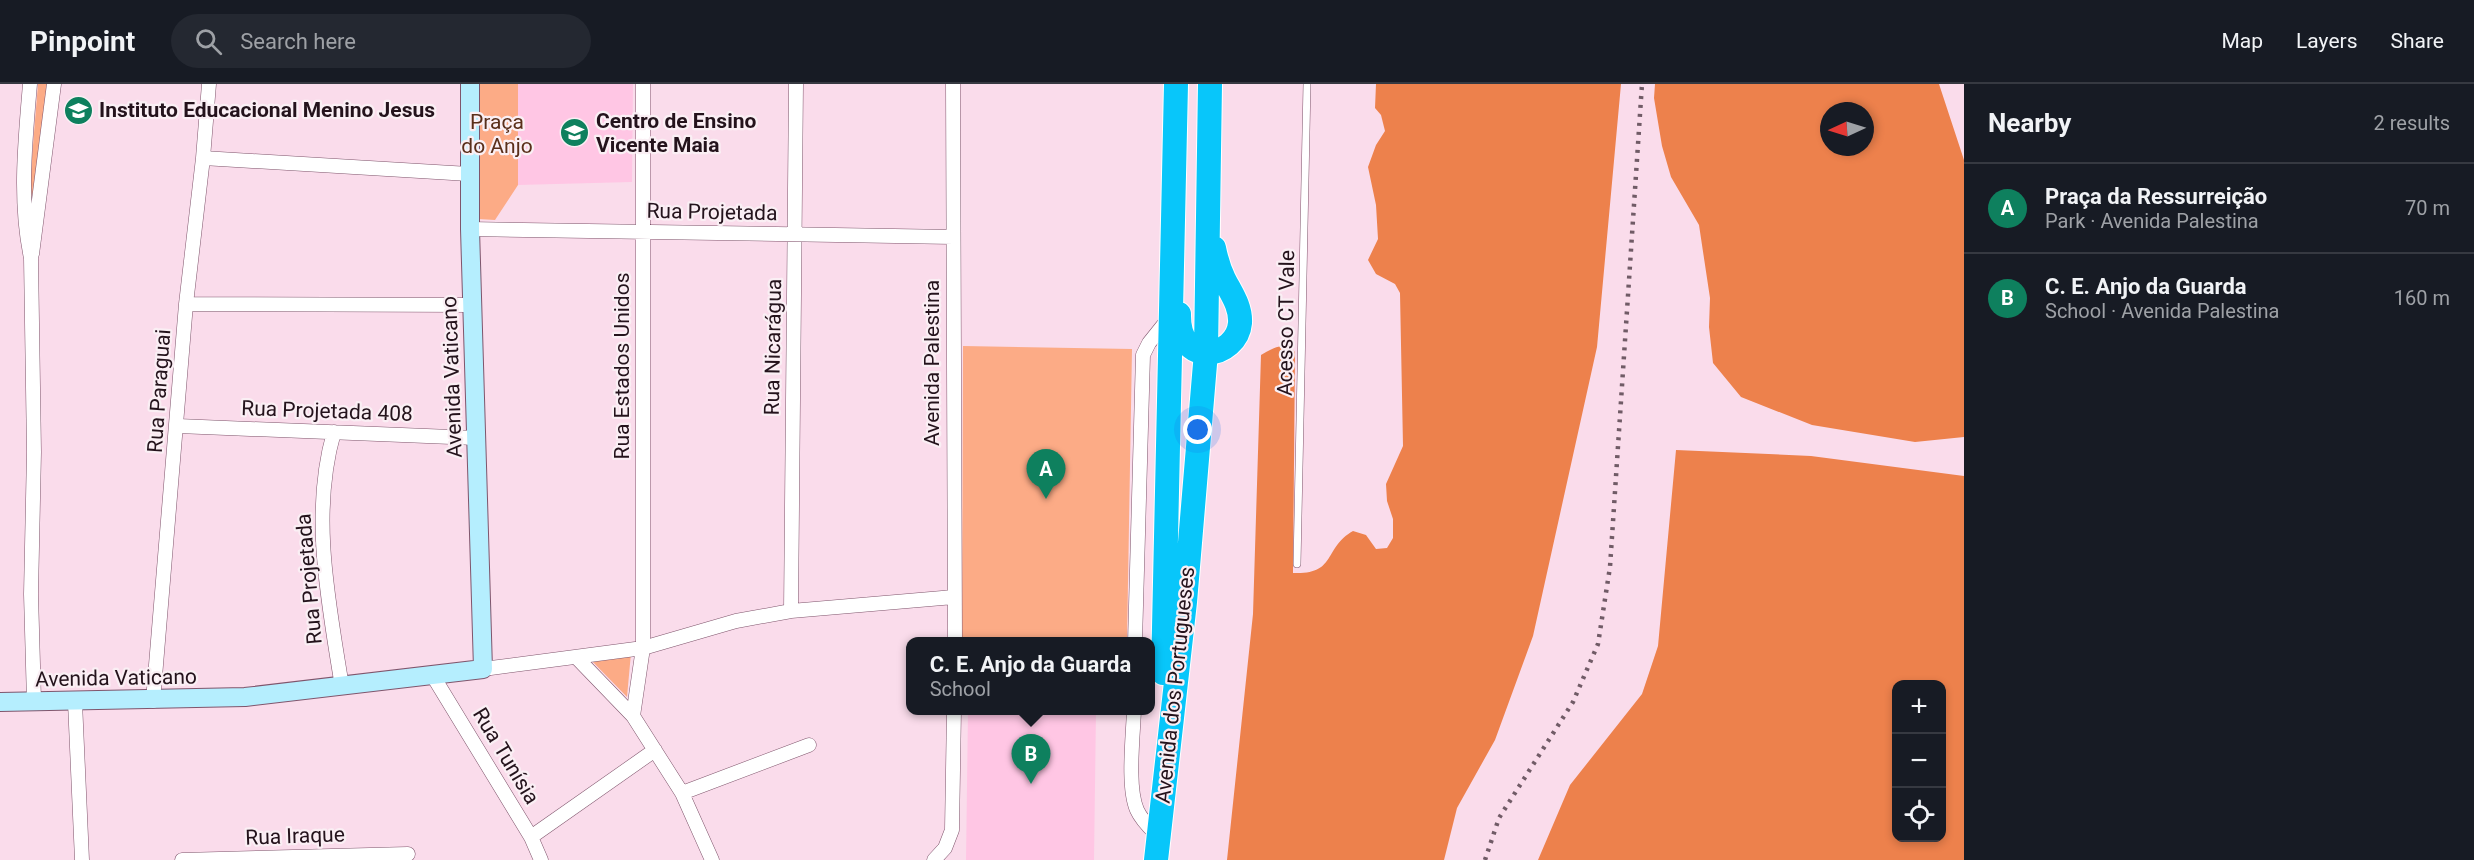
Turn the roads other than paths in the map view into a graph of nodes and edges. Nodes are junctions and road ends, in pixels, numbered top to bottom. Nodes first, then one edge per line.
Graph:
1 (30, 84) edge
2 (54, 84) edge
3 (208, 84) edge
4 (470, 84) edge
5 (643, 84) edge
6 (796, 84) edge
7 (952, 84) edge
8 (1176, 84) edge
9 (1210, 84) edge
10 (1307, 84) edge
11 (203, 158) junction
12 (469, 174) junction
13 (1174, 192) junction
14 (1208, 223) junction
15 (470, 229) junction
16 (643, 231) junction
17 (796, 235) junction
18 (953, 237) junction
19 (31, 258) junction
20 (186, 304) junction
21 (472, 305) junction
22 (1170, 316) junction
23 (1206, 352) junction
24 (178, 426) junction
25 (334, 432) junction
26 (476, 438) junction
27 (1297, 564) dead end
28 (954, 597) junction
29 (791, 610) junction
30 (954, 637) edge
31 (1135, 637) edge
32 (643, 648) junction
33 (577, 658) junction
34 (483, 669) junction
35 (433, 676) junction
36 (342, 687) junction
37 (34, 701) junction
38 (153, 701) junction
39 (0, 702) edge
40 (75, 702) junction
41 (954, 715) edge
42 (1134, 715) edge
43 (633, 716) junction
44 (809, 745) dead end
45 (655, 750) junction
46 (682, 793) junction
47 (1159, 825) junction
48 (531, 837) junction
49 (408, 854) dead end
50 (234, 859) edge
51 (82, 860) edge
52 (182, 860) edge
53 (541, 860) edge
54 (712, 860) edge
55 (934, 860) edge
56 (1155, 860) edge

1 - 19 street
2 - 19 street
3 - 11 street, Rua Paraguai
4 - 12 street, Avenida Vaticano
5 - 16 street, Rua Estados Unidos
6 - 17 street, Rua Nicarágua
7 - 18 street, Avenida Palestina
8 - 13 highway, Avenida dos Portugueses
9 - 14 highway, Avenida dos Portugueses
10 - 27 lane, Acesso CT Vale
11 - 12 street
11 - 20 street, Rua Paraguai
12 - 15 street, Avenida Vaticano
13 - 22 highway, Avenida dos Portugueses
13 - 23 highway
14 - 23 highway, Avenida dos Portugueses
14 - 23 highway
15 - 16 street, Rua Projetada
15 - 21 street, Avenida Vaticano
16 - 17 street, Rua Projetada
16 - 32 street, Rua Estados Unidos
17 - 18 street, Rua Projetada
17 - 29 street, Rua Nicarágua
18 - 28 street, Avenida Palestina
19 - 37 street
20 - 21 street
20 - 24 street, Rua Paraguai
21 - 26 street, Avenida Vaticano
22 - 31 street
22 - 47 highway, Avenida dos Portugueses
23 - 47 highway, Avenida dos Portugueses
24 - 25 street, Rua Projetada 408
24 - 38 street, Rua Paraguai
25 - 26 street, Rua Projetada 408
25 - 36 street, Rua Projetada
26 - 34 street, Avenida Vaticano
28 - 29 street, Avenida Vaticano
28 - 30 street, Avenida Palestina
29 - 32 street, Avenida Vaticano
32 - 33 street, Avenida Vaticano
32 - 43 street, Rua Estados Unidos
33 - 34 street, Avenida Vaticano
33 - 43 street
34 - 35 street, Avenida Vaticano
35 - 36 street, Avenida Vaticano
35 - 48 street, Rua Tunísia
36 - 38 street, Avenida Vaticano
37 - 39 street, Avenida Vaticano
37 - 40 street, Avenida Vaticano
38 - 40 street, Avenida Vaticano
40 - 51 street
41 - 55 street
42 - 47 street
43 - 45 street
44 - 46 street
45 - 46 street
45 - 48 street
46 - 54 street
47 - 56 highway
48 - 53 street, Rua Tunísia
49 - 50 street, Rua Iraque
50 - 52 street, Rua Iraque

